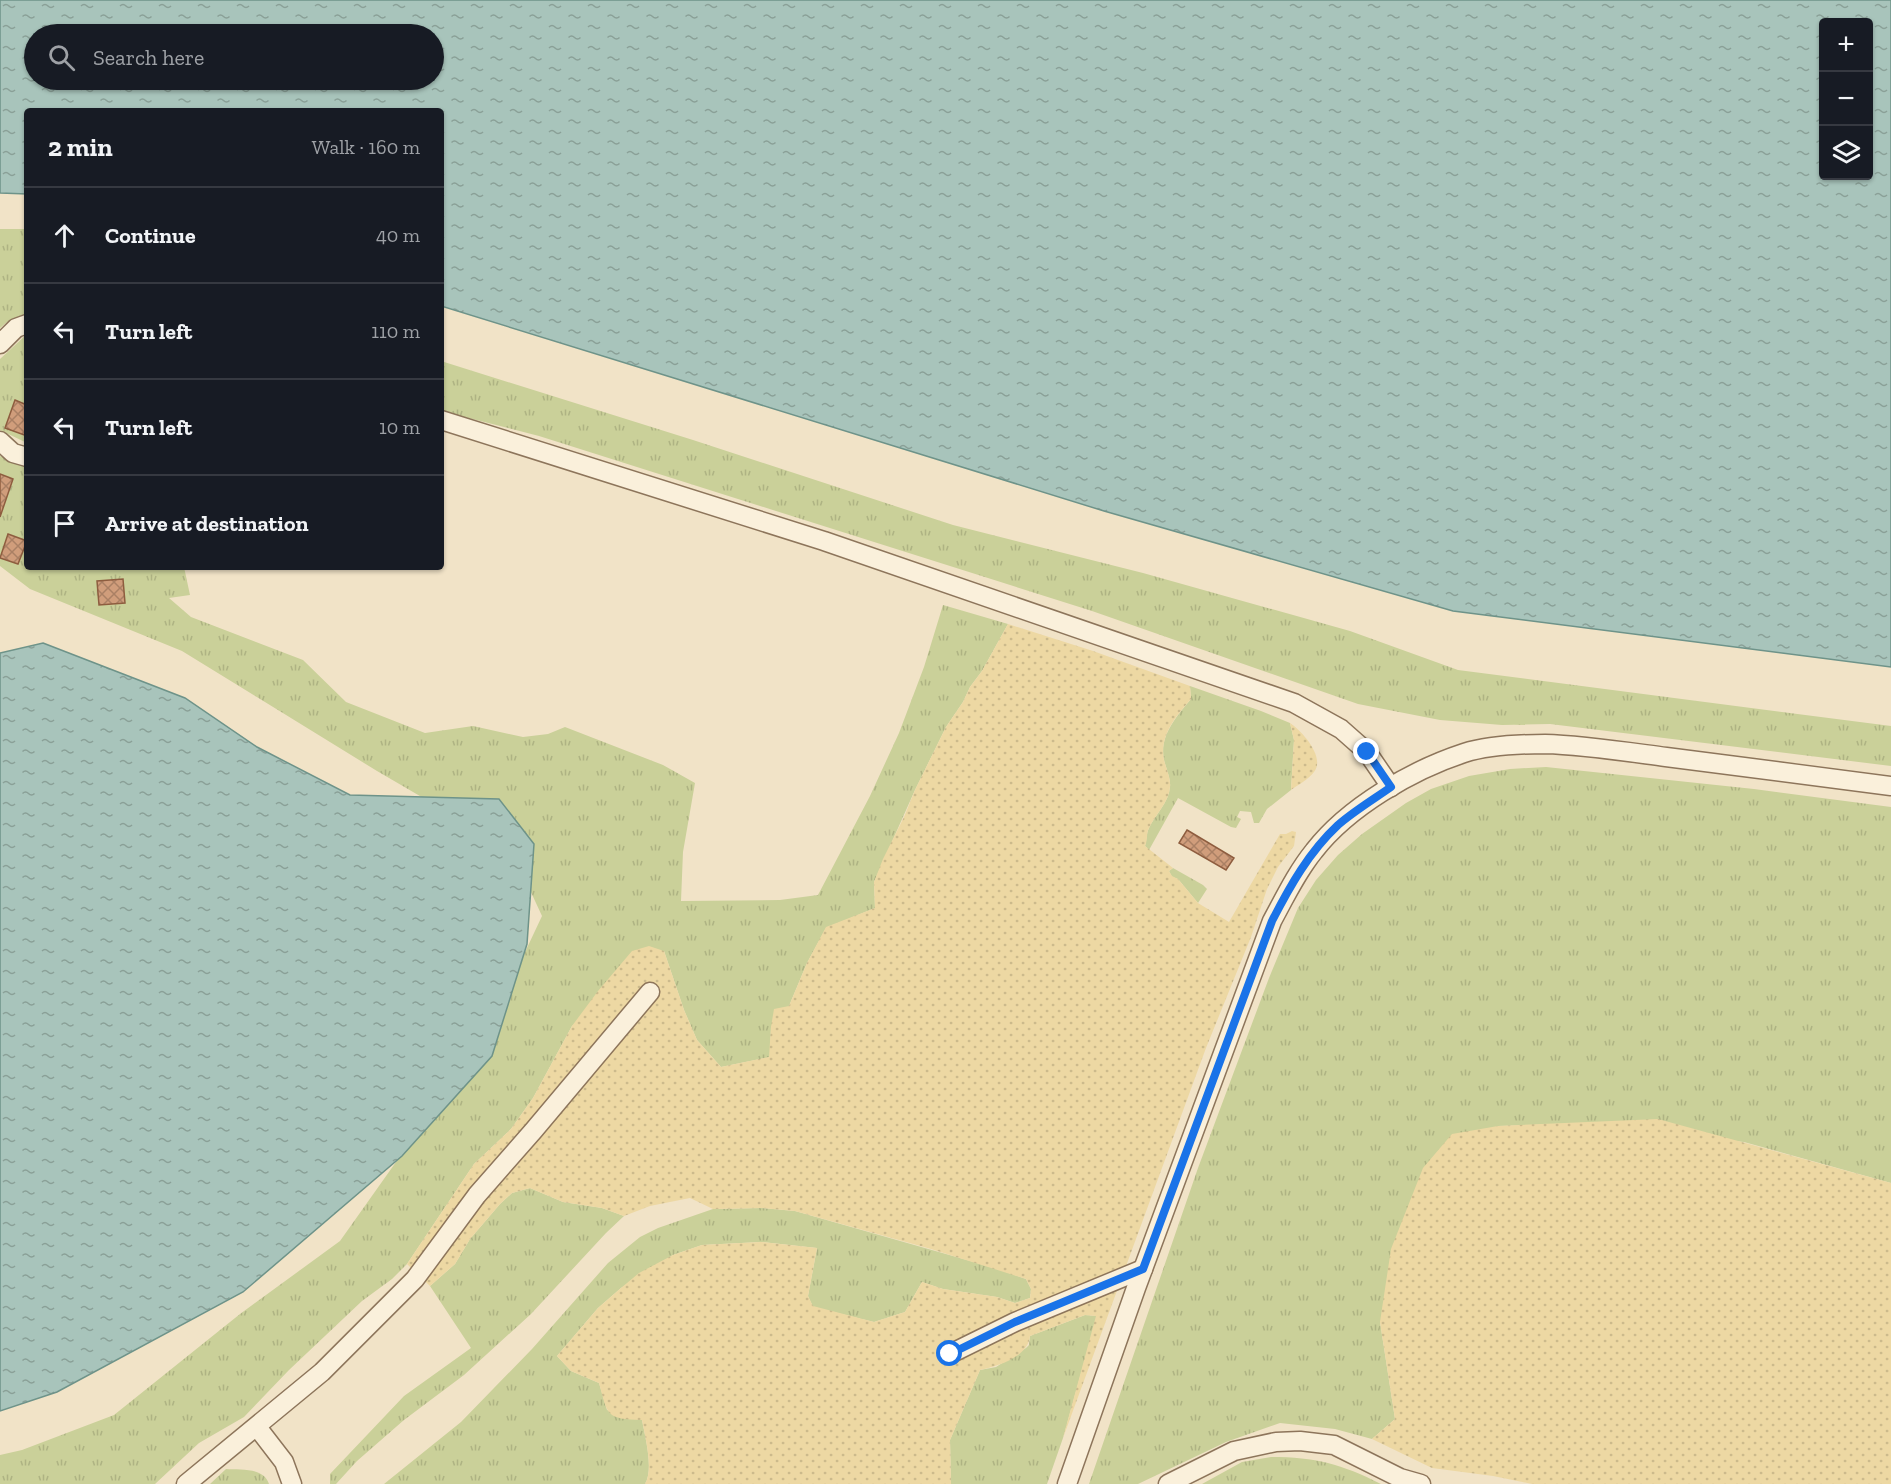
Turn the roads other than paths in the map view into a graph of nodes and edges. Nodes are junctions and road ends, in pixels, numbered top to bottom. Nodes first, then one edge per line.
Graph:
1 (24, 325) edge
2 (0, 344) edge
3 (444, 421) edge
4 (0, 441) edge
5 (24, 456) edge
6 (1891, 786) edge
7 (1391, 787) junction
8 (650, 992) dead end
9 (1143, 1269) junction
10 (950, 1354) dead end
11 (257, 1427) junction
12 (186, 1484) edge
13 (292, 1484) edge
14 (1067, 1484) edge
15 (1168, 1484) edge
16 (1421, 1484) edge

1 - 2 lane
3 - 7 lane
4 - 5 lane
6 - 7 lane
7 - 9 lane
8 - 11 lane
9 - 10 lane
9 - 14 lane
11 - 12 lane
11 - 13 lane
15 - 16 lane

